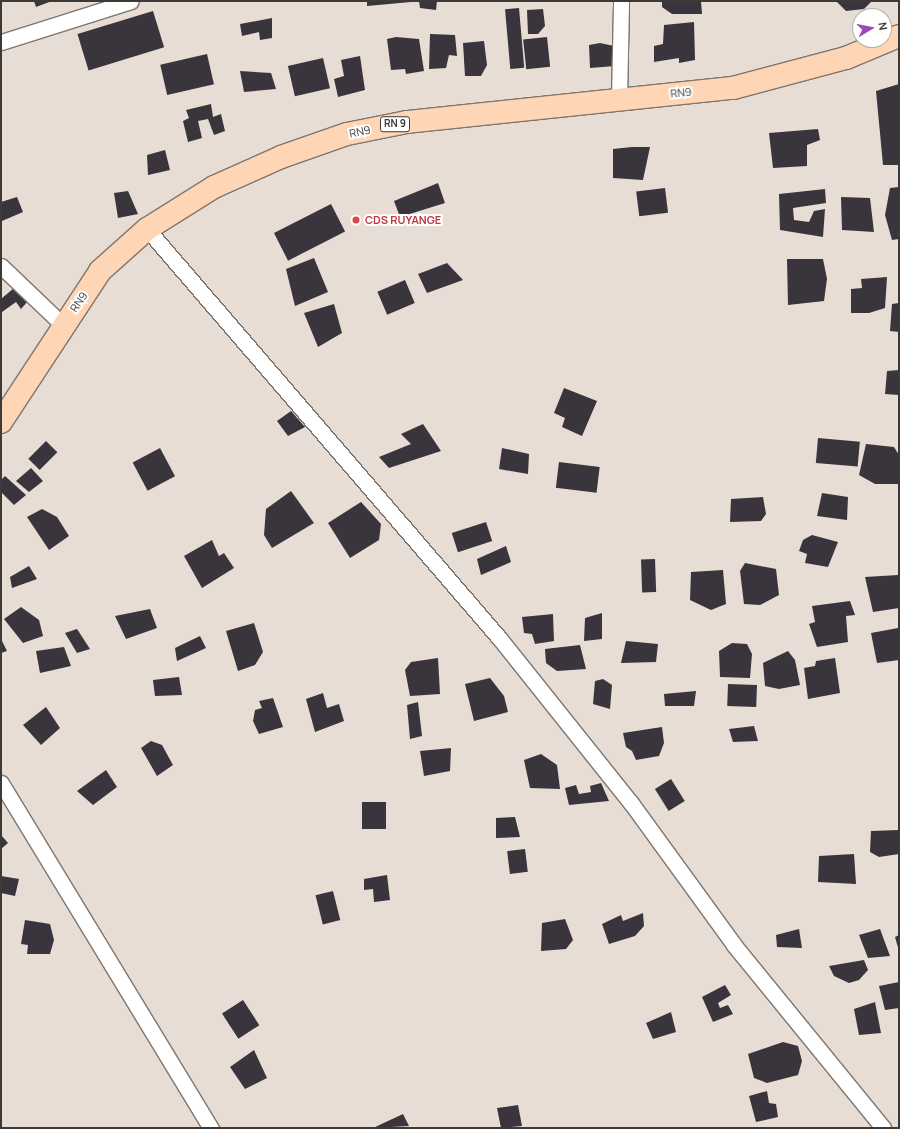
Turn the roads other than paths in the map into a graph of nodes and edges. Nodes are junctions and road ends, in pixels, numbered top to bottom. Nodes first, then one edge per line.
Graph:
1 (131, 1) edge
2 (621, 1) edge
3 (899, 36) edge
4 (1, 42) edge
5 (619, 99) junction
6 (147, 229) junction
7 (1, 266) edge
8 (63, 325) junction
9 (1, 422) edge
10 (1, 783) edge
11 (211, 1128) edge
12 (883, 1128) edge

1 - 4 street
2 - 5 street
3 - 5 main road, RN9 / RN 9
5 - 6 main road, RN9 / RN 9
6 - 8 main road, RN9 / RN 9
6 - 12 street
7 - 8 street
8 - 9 main road, RN9 / RN 9
10 - 11 street

